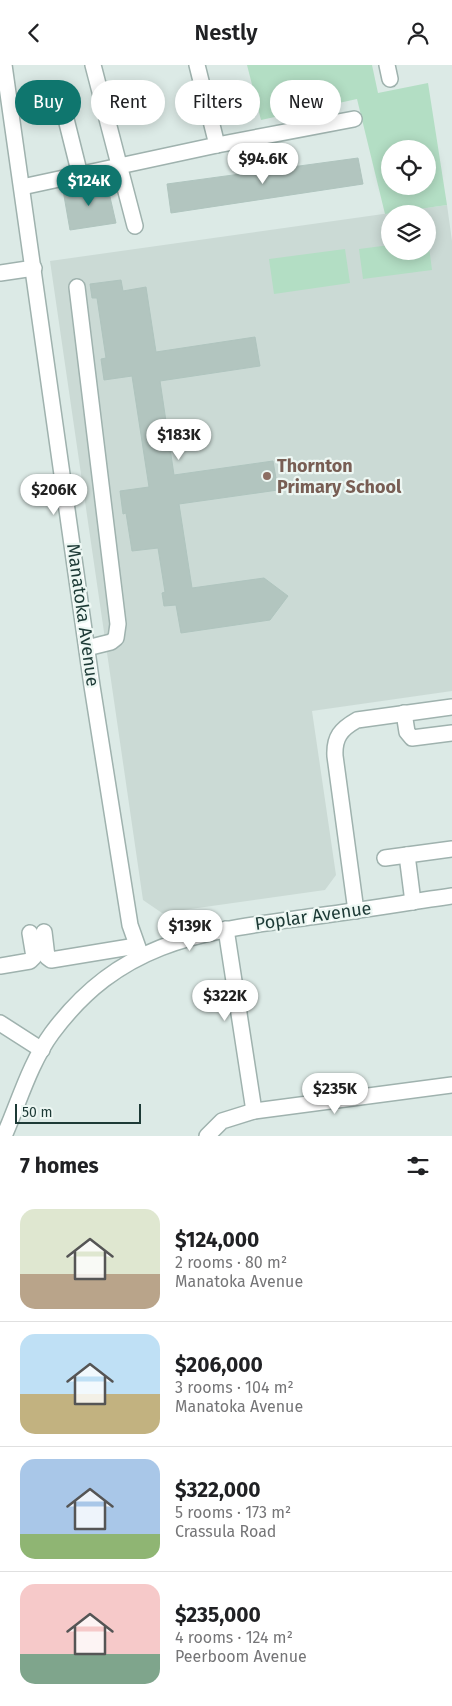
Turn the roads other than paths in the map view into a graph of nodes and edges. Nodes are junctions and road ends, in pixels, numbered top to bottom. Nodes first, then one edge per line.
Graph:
1 (4, 65) edge
2 (93, 65) edge
3 (197, 65) edge
4 (354, 119) dead end
5 (68, 125) edge
6 (217, 145) junction
7 (118, 167) junction
8 (80, 175) junction
9 (22, 187) junction
10 (135, 226) dead end
11 (34, 268) junction
12 (0, 273) edge
13 (76, 287) dead end
14 (87, 648) junction
15 (452, 707) edge
16 (404, 713) junction
17 (452, 733) edge
18 (452, 849) edge
19 (407, 855) junction
20 (385, 858) dead end
21 (452, 896) edge
22 (413, 902) junction
23 (356, 911) junction
24 (226, 929) junction
25 (139, 951) junction
26 (0, 967) edge
27 (0, 1023) edge
28 (42, 1050) junction
29 (452, 1085) edge
30 (254, 1111) junction
31 (4, 1136) edge
32 (207, 1136) edge

1 - 9 street, Manatoka Avenue
2 - 7 street
3 - 6 street
4 - 6 street
5 - 8 street
6 - 7 street
7 - 8 street
7 - 10 street
8 - 9 street
9 - 11 street, Manatoka Avenue
11 - 12 street
11 - 14 street, Manatoka Avenue
13 - 14 street
14 - 25 street, Manatoka Avenue
15 - 16 street
16 - 17 street
16 - 23 street
18 - 19 street
19 - 20 street
19 - 22 street
21 - 22 street, Poplar Avenue
22 - 23 street, Poplar Avenue
23 - 24 street, Poplar Avenue
24 - 25 street, Poplar Avenue
24 - 30 street
25 - 26 street
25 - 28 street, Poplar Avenue
27 - 28 street
28 - 31 street, Poplar Avenue
29 - 30 street
30 - 32 street

